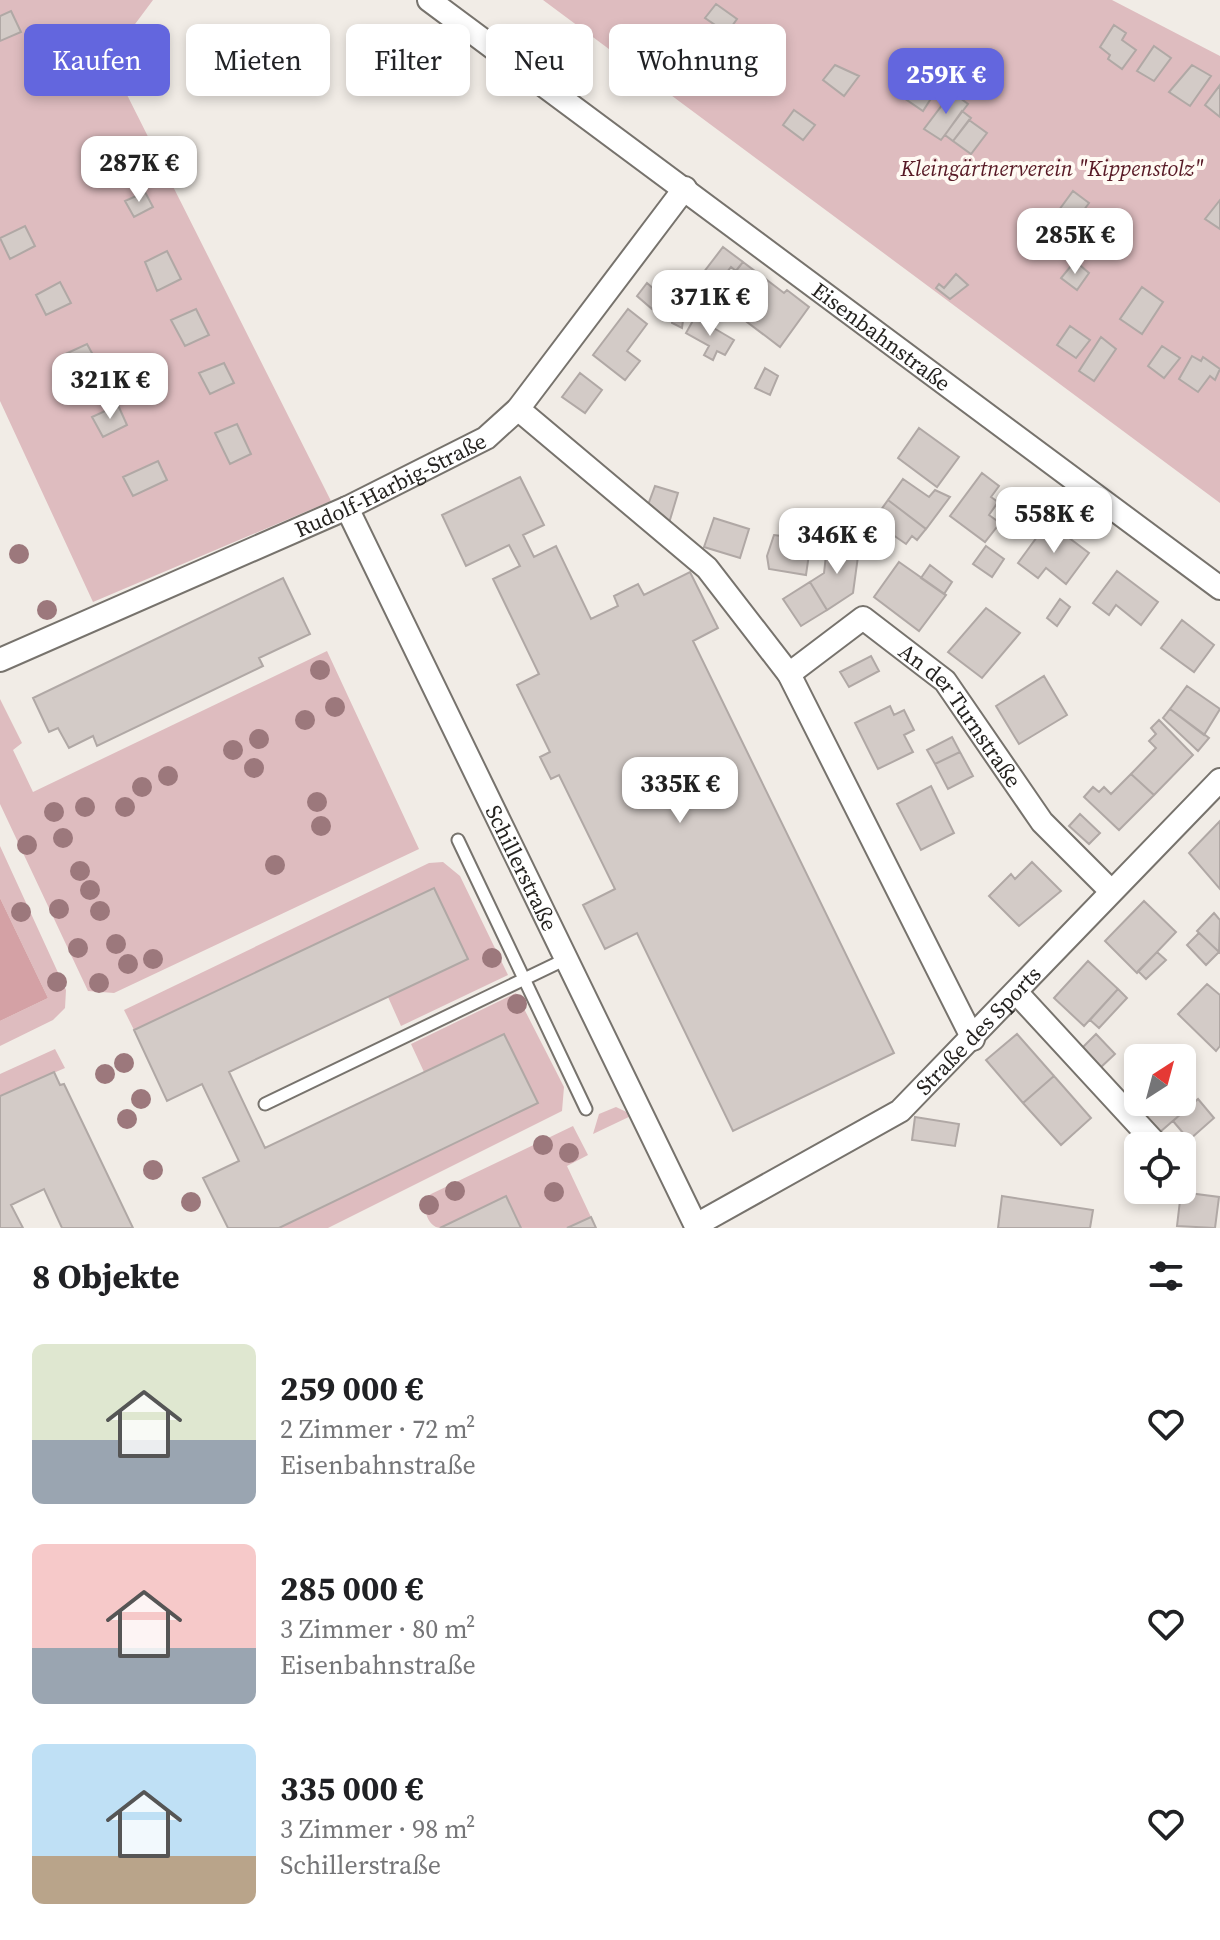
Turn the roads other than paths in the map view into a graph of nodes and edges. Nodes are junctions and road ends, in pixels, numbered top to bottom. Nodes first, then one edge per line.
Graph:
1 (429, 0) edge
2 (685, 188) junction
3 (518, 409) junction
4 (347, 508) junction
5 (1220, 588) edge
6 (0, 660) edge
7 (789, 674) junction
8 (1220, 780) edge
9 (458, 840) dead end
10 (1111, 891) junction
11 (566, 959) junction
12 (525, 979) junction
13 (1016, 992) junction
14 (973, 1039) junction
15 (265, 1104) dead end
16 (586, 1109) dead end
17 (1145, 1132) edge
18 (696, 1227) edge

1 - 2 street, Eisenbahnstraße
2 - 3 street, Rudolf-Harbig-Straße
2 - 5 street, Eisenbahnstraße
3 - 4 street, Rudolf-Harbig-Straße
3 - 7 street
4 - 6 street, Rudolf-Harbig-Straße
4 - 11 street, Schillerstraße
7 - 10 street, An der Turnstraße
7 - 14 street
8 - 10 street, Straße des Sports
9 - 12 lane
10 - 13 street, Straße des Sports
11 - 12 lane
11 - 18 street, Schillerstraße
12 - 15 lane
12 - 16 lane
13 - 14 street, Straße des Sports
13 - 17 street
14 - 18 street, Straße des Sports

